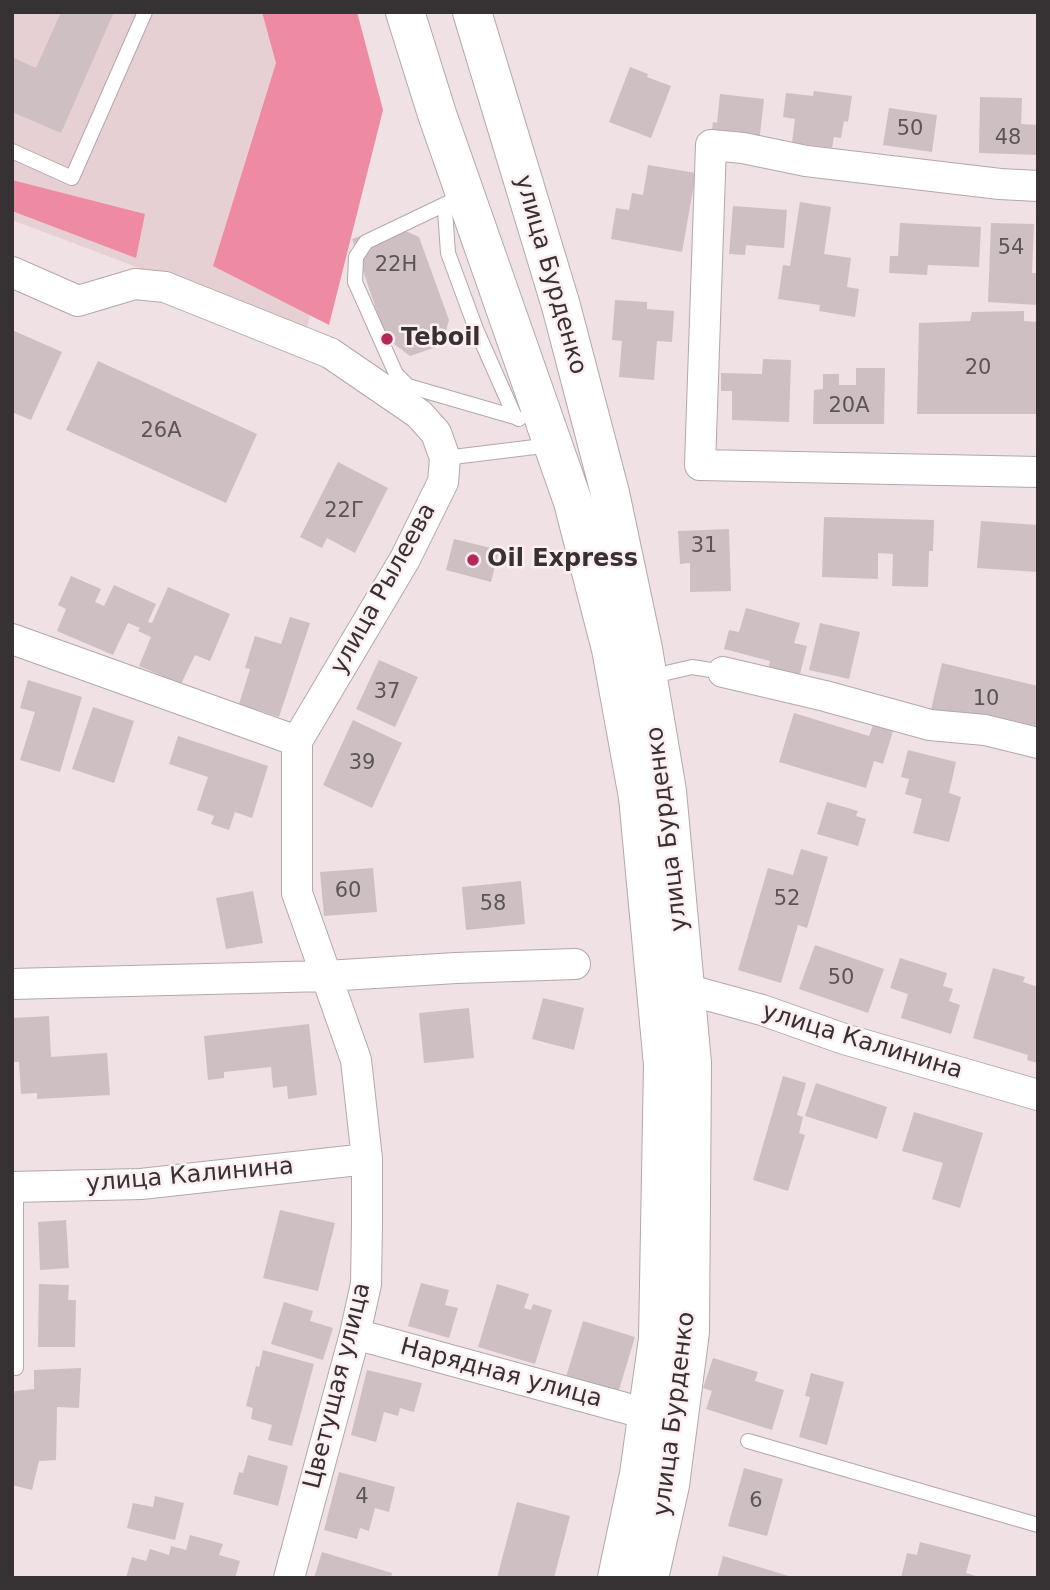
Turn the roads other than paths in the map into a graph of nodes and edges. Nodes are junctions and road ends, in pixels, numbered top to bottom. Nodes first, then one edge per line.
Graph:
1 (145, 12) edge
2 (405, 12) edge
3 (472, 12) edge
4 (12, 151) edge
5 (456, 180) junction
6 (1038, 186) edge
7 (12, 272) edge
8 (537, 429) junction
9 (445, 458) junction
10 (1038, 472) edge
11 (12, 639) edge
12 (723, 672) joint
13 (648, 678) junction
14 (297, 741) junction
15 (1038, 743) edge
16 (575, 964) dead end
17 (326, 976) junction
18 (12, 984) edge
19 (685, 989) junction
20 (1038, 1096) edge
21 (366, 1159) junction
22 (14, 1187) edge
23 (355, 1334) junction
24 (16, 1368) dead end
25 (648, 1414) junction
26 (748, 1441) dead end
27 (1038, 1525) edge
28 (289, 1578) edge
29 (617, 1578) edge
30 (649, 1578) edge

1 - 4 lane
2 - 5 main road, улица Бурденко
3 - 13 main road, улица Бурденко
5 - 8 main road, улица Бурденко
5 - 8 lane
6 - 10 street
7 - 9 street
8 - 9 lane
8 - 25 main road, улица Бурденко
9 - 14 street, улица Рылеева
11 - 14 street
12 - 13 lane
12 - 15 street
13 - 19 main road, улица Бурденко
14 - 17 street, Цветущая улица
16 - 17 street
17 - 18 street
17 - 21 street, Цветущая улица
19 - 20 street, улица Калинина
19 - 30 main road, улица Бурденко
21 - 22 street, улица Калинина
21 - 23 street, Цветущая улица
22 - 24 lane
23 - 25 street, Нарядная улица
23 - 28 street, Цветущая улица
25 - 29 main road, улица Бурденко
26 - 27 lane

